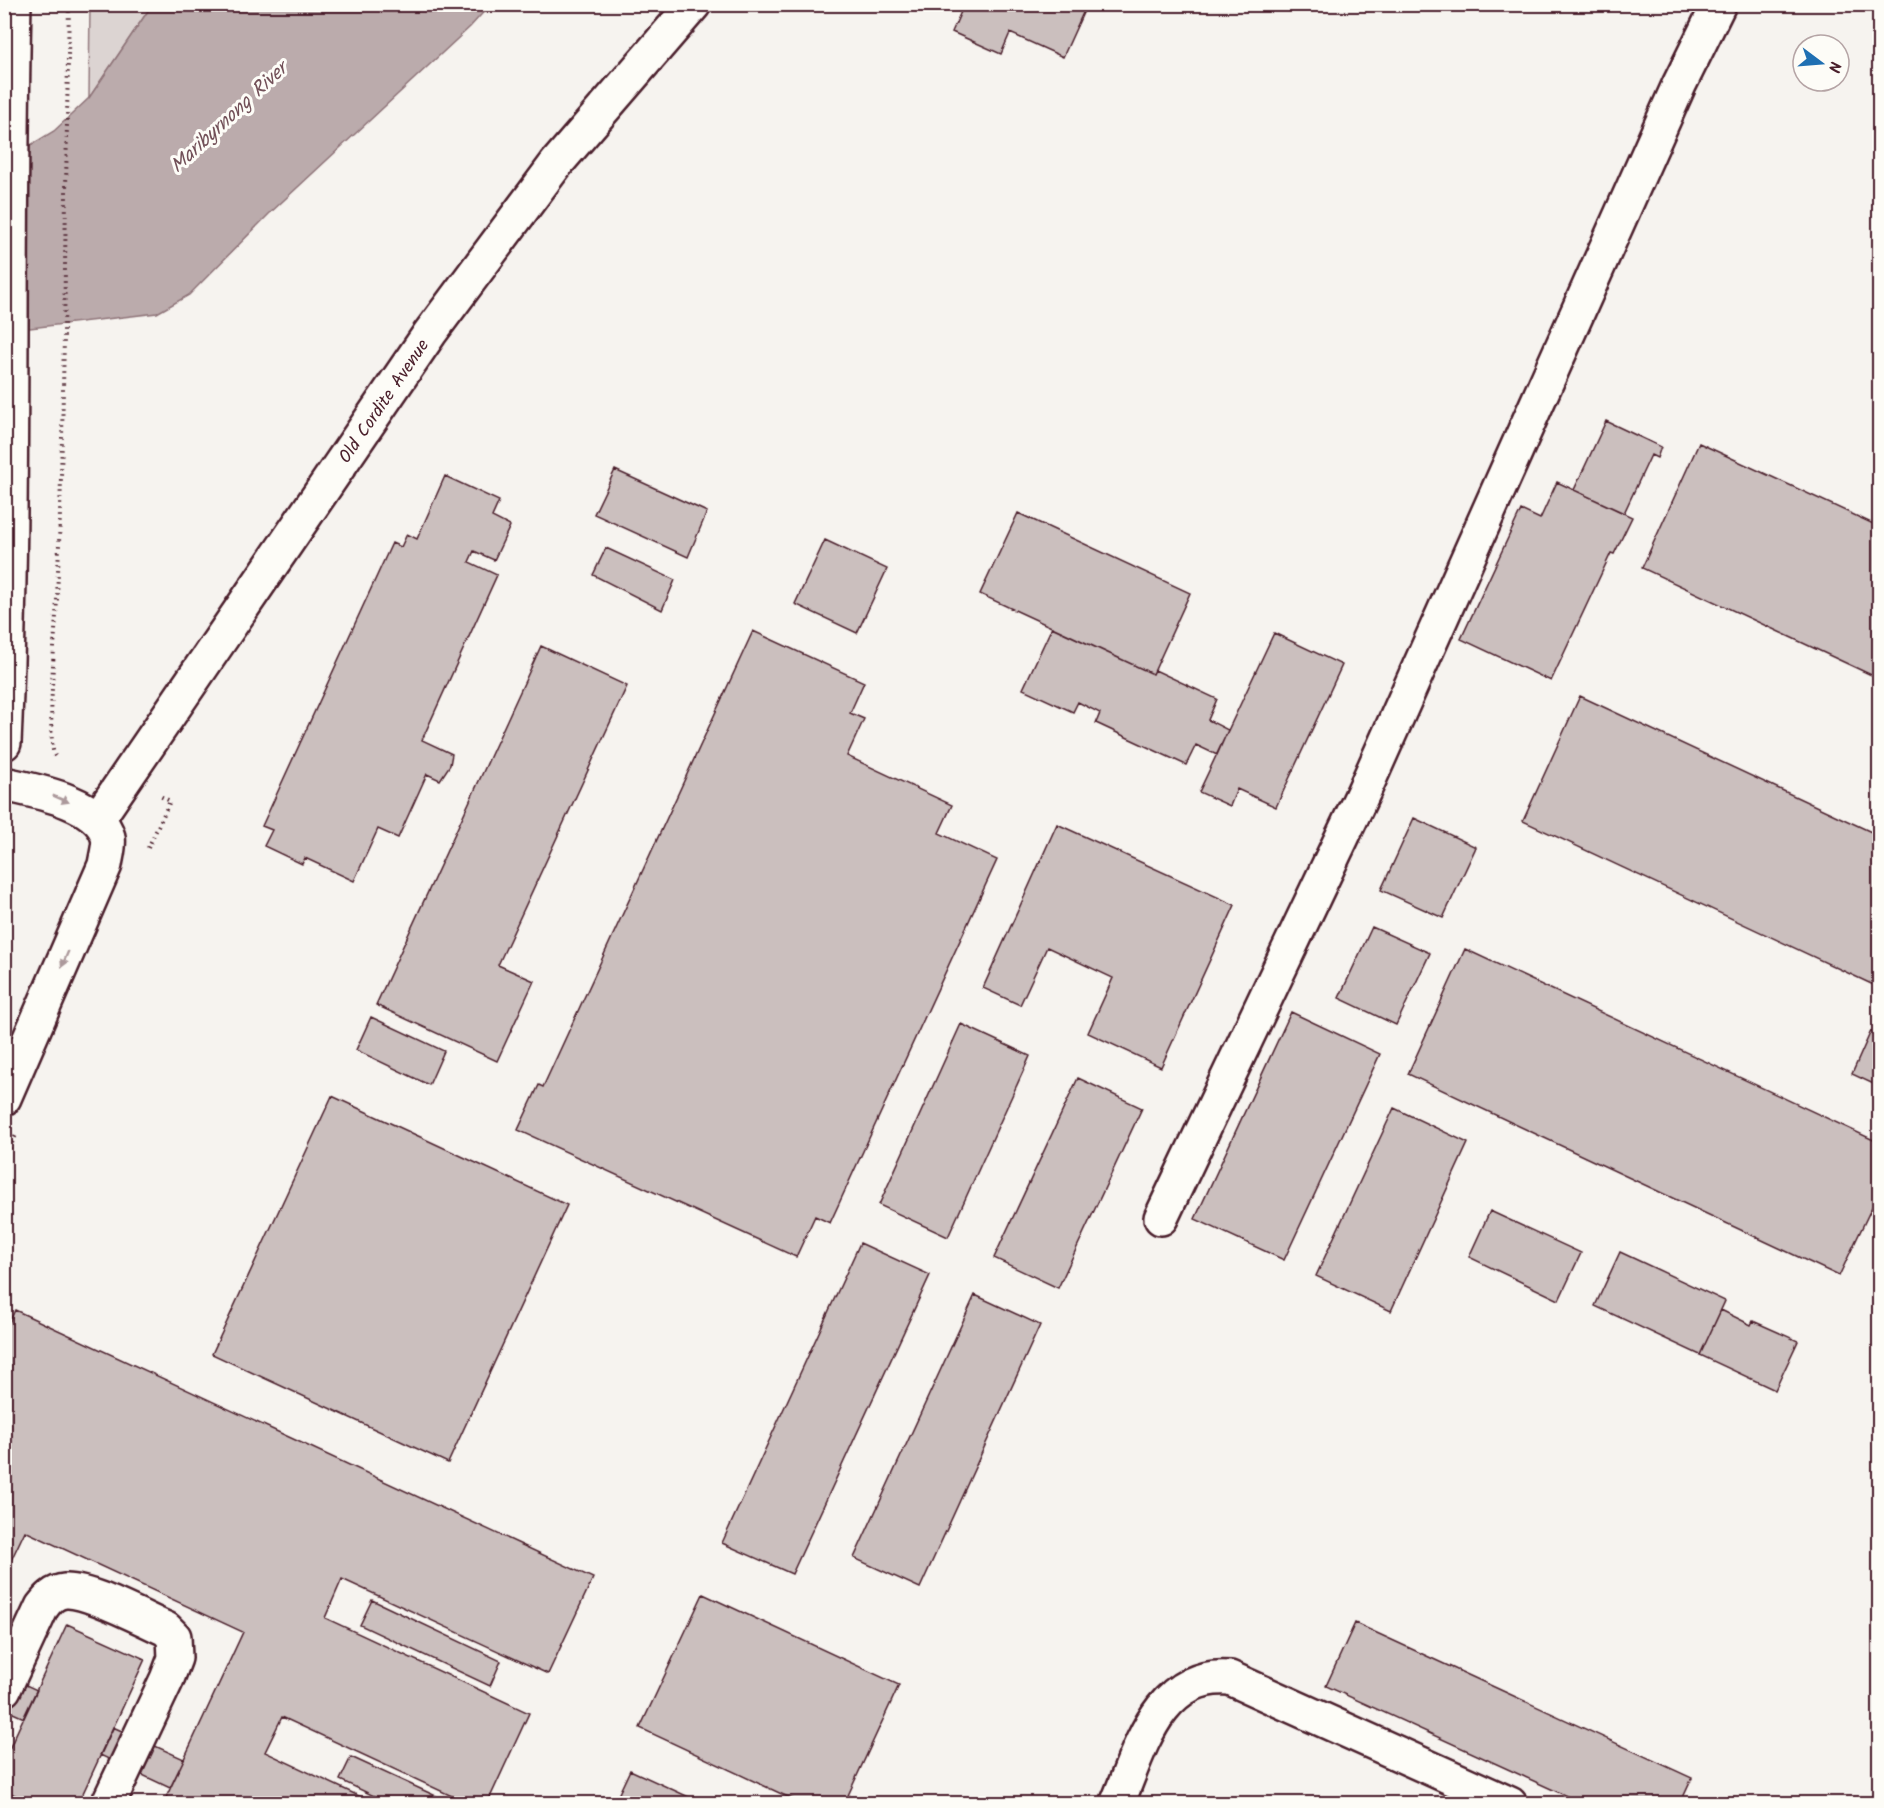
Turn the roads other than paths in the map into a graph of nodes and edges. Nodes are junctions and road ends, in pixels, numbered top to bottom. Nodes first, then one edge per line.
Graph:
1 (14, 4) edge
2 (694, 4) edge
3 (1719, 4) edge
4 (4, 743) edge
5 (4, 784) edge
6 (99, 817) junction
7 (4, 1098) edge
8 (1161, 1218) dead end
9 (4, 1689) edge
10 (108, 1803) edge
11 (1117, 1803) edge
12 (1510, 1803) edge

1 - 4 main road
2 - 6 main road, Old Cordite Avenue
3 - 8 main road
5 -> 6 main road
6 -> 7 main road
9 - 10 main road
11 - 12 main road

